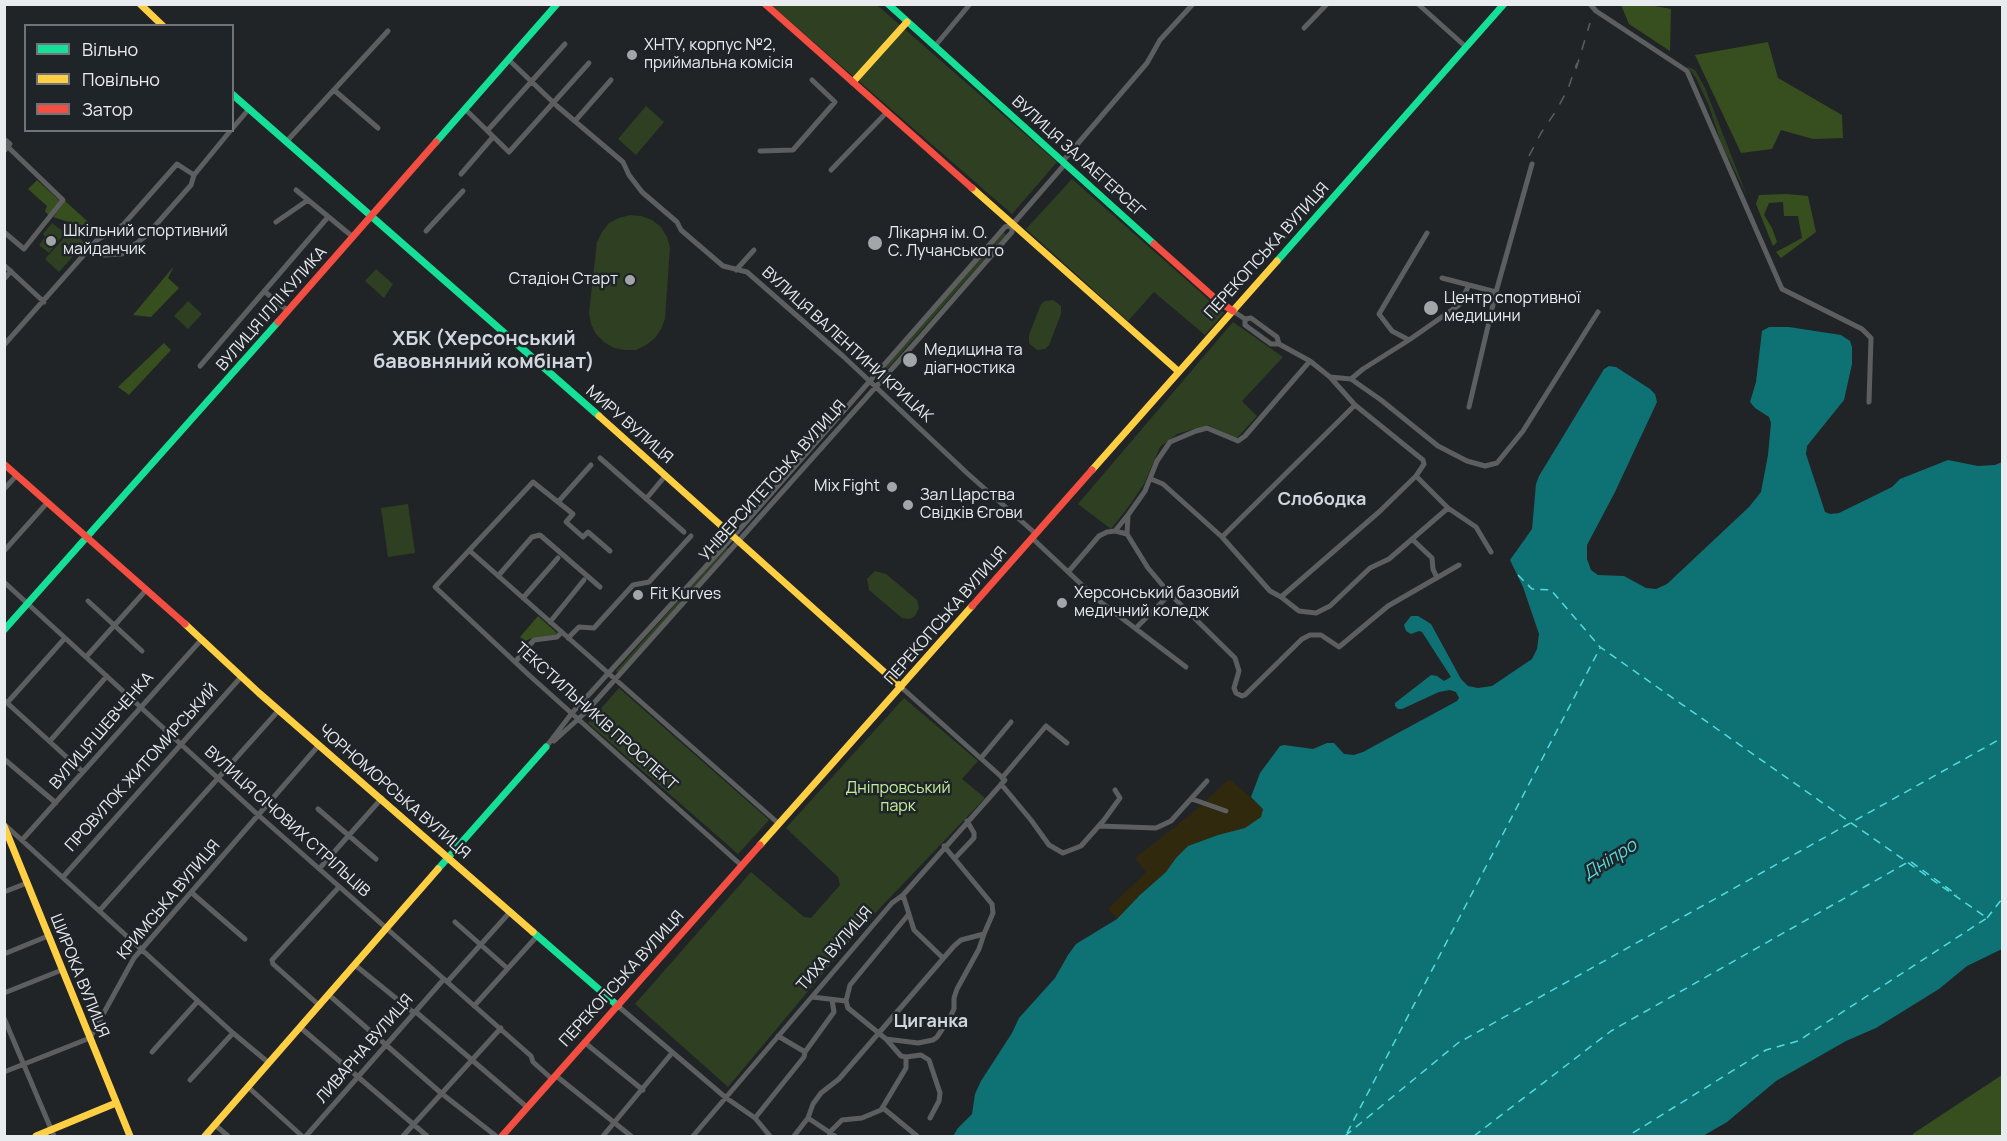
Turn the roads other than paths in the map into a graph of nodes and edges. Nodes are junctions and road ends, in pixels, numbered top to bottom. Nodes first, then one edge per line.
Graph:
1 (140, 4) edge
2 (557, 4) edge
3 (765, 4) edge
4 (888, 4) edge
5 (970, 4) edge
6 (1192, 4) edge
7 (1327, 4) edge
8 (1418, 4) edge
9 (1504, 4) edge
10 (1590, 4) edge
11 (907, 22) junction
12 (160, 24) edge
13 (1304, 28) dead end
14 (388, 31) dead end
15 (565, 44) dead end
16 (935, 46) junction
17 (1466, 47) junction
18 (509, 60) junction
19 (589, 63) dead end
20 (610, 80) dead end
21 (812, 80) dead end
22 (531, 81) junction
23 (853, 82) junction
24 (334, 90) junction
25 (234, 96) edge
26 (553, 103) junction
27 (248, 110) junction
28 (465, 110) junction
29 (887, 112) junction
30 (574, 121) junction
31 (234, 128) edge
32 (378, 128) dead end
33 (230, 132) edge
34 (487, 132) junction
35 (494, 137) junction
36 (4, 139) edge
37 (286, 142) junction
38 (8, 147) edge
39 (759, 151) dead end
40 (1064, 163) junction
41 (1532, 164) dead end
42 (831, 170) dead end
43 (461, 174) dead end
44 (194, 175) junction
45 (296, 190) dead end
46 (463, 191) dead end
47 (308, 200) junction
48 (371, 215) junction
49 (328, 217) junction
50 (276, 222) dead end
51 (1012, 225) junction
52 (426, 231) dead end
53 (4, 232) edge
54 (1427, 233) dead end
55 (352, 237) junction
56 (92, 246) junction
57 (754, 250) dead end
58 (4, 265) edge
59 (736, 270) junction
60 (11, 271) junction
61 (1442, 278) dead end
62 (4, 279) edge
63 (1469, 285) junction
64 (264, 291) junction
65 (1496, 292) junction
66 (44, 302) junction
67 (288, 311) junction
68 (1233, 311) junction
69 (1598, 312) dead end
70 (1409, 340) junction
71 (4, 345) edge
72 (1310, 361) junction
73 (200, 366) dead end
74 (1178, 372) junction
75 (1330, 377) junction
76 (1351, 379) junction
77 (869, 381) junction
78 (875, 387) junction
79 (1869, 402) dead end
80 (1355, 405) junction
81 (1469, 407) dead end
82 (600, 458) dead end
83 (4, 464) edge
84 (591, 465) dead end
85 (17, 475) junction
86 (666, 475) junction
87 (1416, 477) junction
88 (1151, 479) junction
89 (4, 489) edge
90 (646, 499) junction
91 (558, 502) junction
92 (47, 503) junction
93 (1448, 508) junction
94 (1128, 514) junction
95 (1115, 531) junction
96 (684, 532) dead end
97 (1127, 534) junction
98 (691, 536) dead end
99 (1034, 536) junction
100 (88, 537) junction
101 (1222, 537) junction
102 (735, 539) junction
103 (1412, 539) junction
104 (610, 550) dead end
105 (4, 551) edge
106 (470, 551) junction
107 (1491, 552) dead end
108 (558, 558) dead end
109 (1459, 564) dead end
110 (1069, 571) junction
111 (498, 576) junction
112 (1437, 578) junction
113 (584, 580) dead end
114 (4, 582) edge
115 (600, 587) dead end
116 (147, 589) junction
117 (1170, 594) junction
118 (1281, 597) junction
119 (523, 598) junction
120 (88, 601) dead end
121 (29, 604) junction
122 (550, 622) junction
123 (115, 625) junction
124 (1136, 628) junction
125 (4, 630) edge
126 (562, 632) junction
127 (65, 638) junction
128 (568, 638) junction
129 (202, 639) junction
130 (142, 651) dead end
131 (86, 657) junction
132 (514, 662) junction
133 (1186, 667) dead end
134 (608, 675) junction
135 (108, 676) junction
136 (241, 677) junction
137 (614, 680) junction
138 (901, 687) junction
139 (6, 701) edge
140 (141, 707) junction
141 (279, 710) junction
142 (572, 713) junction
143 (579, 720) junction
144 (1011, 722) dead end
145 (50, 741) junction
146 (1067, 743) dead end
147 (181, 744) junction
148 (319, 745) junction
149 (546, 747) junction
150 (981, 758) junction
151 (4, 759) edge
152 (83, 772) junction
153 (218, 778) junction
154 (1002, 781) junction
155 (1206, 781) dead end
156 (1115, 790) dead end
157 (382, 798) junction
158 (1192, 799) junction
159 (56, 803) junction
160 (318, 809) dead end
161 (1226, 811) dead end
162 (259, 815) junction
163 (967, 821) junction
164 (778, 824) junction
165 (4, 825) edge
166 (1099, 826) junction
167 (349, 836) junction
168 (22, 840) junction
169 (944, 846) junction
170 (448, 857) junction
171 (954, 858) junction
172 (376, 859) dead end
173 (741, 865) junction
174 (319, 869) junction
175 (63, 877) junction
176 (27, 883) junction
177 (339, 887) junction
178 (4, 892) edge
179 (192, 893) junction
180 (903, 895) junction
181 (100, 910) junction
182 (510, 912) junction
183 (908, 915) junction
184 (454, 922) dead end
185 (386, 929) junction
186 (984, 934) junction
187 (538, 935) junction
188 (48, 936) junction
189 (245, 939) dead end
190 (482, 944) junction
191 (142, 949) junction
192 (4, 954) edge
193 (943, 958) junction
194 (355, 965) junction
195 (507, 968) junction
196 (62, 970) junction
197 (446, 980) junction
198 (4, 993) edge
199 (329, 995) junction
200 (812, 997) junction
201 (832, 1000) junction
202 (846, 1000) junction
203 (198, 1001) junction
204 (320, 1006) junction
205 (474, 1006) junction
206 (618, 1006) junction
207 (415, 1012) junction
208 (4, 1017) edge
209 (301, 1028) junction
210 (501, 1028) junction
211 (233, 1033) junction
212 (879, 1034) junction
213 (778, 1036) junction
214 (90, 1038) junction
215 (886, 1039) junction
216 (584, 1042) junction
217 (385, 1045) junction
218 (152, 1052) dead end
219 (805, 1052) junction
220 (672, 1053) junction
221 (906, 1058) junction
222 (472, 1060) junction
223 (270, 1062) junction
224 (23, 1065) junction
225 (4, 1072) edge
226 (358, 1077) junction
227 (554, 1077) junction
228 (190, 1080) dead end
229 (248, 1087) junction
230 (643, 1090) junction
231 (441, 1093) junction
232 (725, 1097) junction
233 (116, 1103) junction
234 (528, 1108) junction
235 (883, 1108) junction
236 (754, 1118) junction
237 (808, 1118) junction
238 (930, 1118) dead end
239 (614, 1124) junction
240 (215, 1125) junction
241 (412, 1125) junction
242 (53, 1133) edge
243 (832, 1135) edge
244 (36, 1137) edge
245 (130, 1137) edge
246 (205, 1137) edge
247 (228, 1137) edge
248 (304, 1137) edge
249 (403, 1137) edge
250 (427, 1137) edge
251 (496, 1137) edge
252 (502, 1137) edge
253 (603, 1137) edge
254 (631, 1137) edge
255 (693, 1137) edge
256 (770, 1137) edge
257 (794, 1137) edge
258 (917, 1137) edge

1 - 12 street
2 - 18 street, ВУЛИЦЯ ІЛЛІ КУЛИКА
3 - 23 street
4 - 11 street, ВУЛИЦЯ ЗАЛАЕГЕРСЕГ
5 - 16 street
6 - 40 street, УНІВЕРСИТЕТСЬКА ВУЛИЦЯ
7 - 13 street
8 - 17 street
9 - 17 street, ПЕРЕКОПСЬКА ВУЛИЦЯ
10 - 79 street
11 - 16 street, ВУЛИЦЯ ЗАЛАЕГЕРСЕГ
11 - 23 street
14 - 24 street
15 - 22 street
16 - 40 street, ВУЛИЦЯ ЗАЛАЕГЕРСЕГ
17 - 68 street, ПЕРЕКОПСЬКА ВУЛИЦЯ
18 - 22 street, ВУЛИЦЯ ВАЛЕНТИНИ КРИЦАК
18 - 28 street, ВУЛИЦЯ ІЛЛІ КУЛИКА
19 - 26 street
20 - 30 street
21 - 39 street
22 - 26 street, ВУЛИЦЯ ВАЛЕНТИНИ КРИЦАК
22 - 34 street
23 - 29 street
24 - 32 street
24 - 37 street
25 - 27 street, МИРУ ВУЛИЦЯ
26 - 30 street, ВУЛИЦЯ ВАЛЕНТИНИ КРИЦАК
26 - 35 street
27 - 31 street
27 - 37 street, МИРУ ВУЛИЦЯ
28 - 34 street
28 - 48 street, ВУЛИЦЯ ІЛЛІ КУЛИКА
29 - 42 street
29 - 51 street
30 - 59 street, ВУЛИЦЯ ВАЛЕНТИНИ КРИЦАК
33 - 44 street
34 - 35 street
35 - 43 street
36 - 38 street
37 - 48 street, МИРУ ВУЛИЦЯ
38 - 53 street
40 - 51 street, УНІВЕРСИТЕТСЬКА ВУЛИЦЯ
40 - 68 street, ВУЛИЦЯ ЗАЛАЕГЕРСЕГ
41 - 65 street
44 - 56 street
44 - 56 street
45 - 47 street
46 - 52 street
47 - 49 street
47 - 50 street
48 - 55 street, ВУЛИЦЯ ІЛЛІ КУЛИКА
48 - 86 street, МИРУ ВУЛИЦЯ
49 - 55 street
49 - 64 street
51 - 74 street
51 - 77 street, УНІВЕРСИТЕТСЬКА ВУЛИЦЯ
51 - 78 street, УНІВЕРСИТЕТСЬКА ВУЛИЦЯ
54 - 70 street
55 - 67 street, ВУЛИЦЯ ІЛЛІ КУЛИКА
56 - 66 street
57 - 59 street
58 - 60 street
59 - 77 street, ВУЛИЦЯ ВАЛЕНТИНИ КРИЦАК
60 - 62 street
60 - 66 street
61 - 63 street
63 - 65 street
63 - 70 street
64 - 67 street
64 - 73 street
65 - 81 street
66 - 71 street
67 - 100 street, ВУЛИЦЯ ІЛЛІ КУЛИКА
68 - 72 street
68 - 74 street, ПЕРЕКОПСЬКА ВУЛИЦЯ
69 - 76 street
70 - 76 street
72 - 75 street
72 - 88 street
74 - 99 street, ПЕРЕКОПСЬКА ВУЛИЦЯ
75 - 76 street
75 - 80 street
77 - 78 street, ВУЛИЦЯ ВАЛЕНТИНИ КРИЦАК
77 - 102 street, УНІВЕРСИТЕТСЬКА ВУЛИЦЯ
78 - 99 street, ВУЛИЦЯ ВАЛЕНТИНИ КРИЦАК
78 - 102 street, УНІВЕРСИТЕТСЬКА ВУЛИЦЯ
80 - 87 street
80 - 101 street
82 - 90 street
83 - 85 street, ЧОРНОМОРСЬКА ВУЛИЦЯ
84 - 91 street
85 - 89 street
85 - 92 street, ЧОРНОМОРСЬКА ВУЛИЦЯ
86 - 90 street
86 - 102 street, МИРУ ВУЛИЦЯ
87 - 93 street
87 - 118 street
88 - 94 street
88 - 101 street
90 - 96 street
91 - 104 street
91 - 106 street
92 - 100 street, ЧОРНОМОРСЬКА ВУЛИЦЯ
92 - 105 street
93 - 103 street
93 - 107 street
94 - 95 street
94 - 97 street
95 - 97 street
95 - 110 street
97 - 117 street
98 - 128 street
99 - 110 street, ВУЛИЦЯ ВАЛЕНТИНИ КРИЦАК
99 - 138 street, ПЕРЕКОПСЬКА ВУЛИЦЯ
100 - 116 street, ЧОРНОМОРСЬКА ВУЛИЦЯ
100 - 121 street, ВУЛИЦЯ ІЛЛІ КУЛИКА
101 - 118 street
102 - 134 street, УНІВЕРСИТЕТСЬКА ВУЛИЦЯ
102 - 137 street, УНІВЕРСИТЕТСЬКА ВУЛИЦЯ
102 - 138 street, МИРУ ВУЛИЦЯ
103 - 112 street
103 - 118 street
106 - 111 street
106 - 132 street, ТЕКСТИЛЬНИКІВ ПРОСПЕКТ
108 - 119 street
109 - 112 street
110 - 124 street, ВУЛИЦЯ ВАЛЕНТИНИ КРИЦАК
111 - 115 street
111 - 119 street
112 - 117 street
113 - 122 street
114 - 121 street, ВУЛИЦЯ СІЧОВИХ СТРІЛЬЦІВ
116 - 123 street
116 - 129 street, ЧОРНОМОРСЬКА ВУЛИЦЯ
117 - 124 street
119 - 122 street
120 - 123 street
121 - 125 street, ВУЛИЦЯ ІЛЛІ КУЛИКА
121 - 127 street, ВУЛИЦЯ СІЧОВИХ СТРІЛЬЦІВ
122 - 126 street
123 - 130 street
123 - 131 street
124 - 133 street, ВУЛИЦЯ ВАЛЕНТИНИ КРИЦАК
126 - 128 street
126 - 132 street
127 - 131 street, ВУЛИЦЯ СІЧОВИХ СТРІЛЬЦІВ
127 - 139 street
128 - 134 street
129 - 136 street, ЧОРНОМОРСЬКА ВУЛИЦЯ
129 - 140 street, ВУЛИЦЯ ШЕВЧЕНКА
131 - 135 street, ВУЛИЦЯ СІЧОВИХ СТРІЛЬЦІВ
132 - 142 street, ТЕКСТИЛЬНИКІВ ПРОСПЕКТ
134 - 137 street
134 - 142 street, УНІВЕРСИТЕТСЬКА ВУЛИЦЯ
135 - 140 street, ВУЛИЦЯ СІЧОВИХ СТРІЛЬЦІВ
135 - 145 street
136 - 141 street, ЧОРНОМОРСЬКА ВУЛИЦЯ
136 - 147 street, ПРОВУЛОК ЖИТОМИРСЬКИЙ
137 - 143 street, УНІВЕРСИТЕТСЬКА ВУЛИЦЯ
137 - 164 street
138 - 150 street, МИРУ ВУЛИЦЯ
138 - 164 street, ПЕРЕКОПСЬКА ВУЛИЦЯ
139 - 145 street
140 - 147 street, ВУЛИЦЯ СІЧОВИХ СТРІЛЬЦІВ
140 - 152 street, ВУЛИЦЯ ШЕВЧЕНКА
141 - 148 street, ЧОРНОМОРСЬКА ВУЛИЦЯ
141 - 153 street
142 - 143 street, ТЕКСТИЛЬНИКІВ ПРОСПЕКТ
142 - 149 street, УНІВЕРСИТЕТСЬКА ВУЛИЦЯ
143 - 149 street, УНІВЕРСИТЕТСЬКА ВУЛИЦЯ
143 - 173 street, ТЕКСТИЛЬНИКІВ ПРОСПЕКТ
144 - 150 street
145 - 152 street
146 - 154 street, ТИХА ВУЛИЦЯ
147 - 153 street, ВУЛИЦЯ СІЧОВИХ СТРІЛЬЦІВ
147 - 175 street, ПРОВУЛОК ЖИТОМИРСЬКИЙ
148 - 157 street, ЧОРНОМОРСЬКА ВУЛИЦЯ
148 - 162 street, КРИМСЬКА ВУЛИЦЯ
149 - 170 street, УНІВЕРСИТЕТСЬКА ВУЛИЦЯ
150 - 154 street, МИРУ ВУЛИЦЯ
151 - 159 street
152 - 159 street, ВУЛИЦЯ ШЕВЧЕНКА
153 - 162 street, ВУЛИЦЯ СІЧОВИХ СТРІЛЬЦІВ
153 - 181 street
154 - 163 street, ТИХА ВУЛИЦЯ
154 - 166 street, МИРУ ВУЛИЦЯ
155 - 158 street
156 - 166 street
157 - 167 street
157 - 170 street, ЧОРНОМОРСЬКА ВУЛИЦЯ
158 - 161 street
158 - 166 street
159 - 168 street, ВУЛИЦЯ ШЕВЧЕНКА
160 - 167 street
162 - 174 street, ВУЛИЦЯ СІЧОВИХ СТРІЛЬЦІВ
162 - 179 street, КРИМСЬКА ВУЛИЦЯ
163 - 169 street, ТИХА ВУЛИЦЯ
163 - 171 street
164 - 173 street, ПЕРЕКОПСЬКА ВУЛИЦЯ
165 - 168 street
165 - 176 street, ШИРОКА ВУЛИЦЯ
167 - 172 street
167 - 174 street
168 - 175 street
169 - 171 street
169 - 180 street, ТИХА ВУЛИЦЯ
170 - 182 street, ЧОРНОМОРСЬКА ВУЛИЦЯ
170 - 185 street, УНІВЕРСИТЕТСЬКА ВУЛИЦЯ
171 - 186 street
173 - 206 street, ПЕРЕКОПСЬКА ВУЛИЦЯ
174 - 177 street, ВУЛИЦЯ СІЧОВИХ СТРІЛЬЦІВ
175 - 181 street
176 - 178 street
176 - 188 street, ШИРОКА ВУЛИЦЯ
177 - 185 street, ВУЛИЦЯ СІЧОВИХ СТРІЛЬЦІВ
177 - 204 street
179 - 189 street
179 - 191 street, КРИМСЬКА ВУЛИЦЯ
180 - 183 street
180 - 200 street, ТИХА ВУЛИЦЯ
181 - 191 street
182 - 187 street, ЧОРНОМОРСЬКА ВУЛИЦЯ
182 - 190 street, ЛИВАРНА ВУЛИЦЯ
183 - 193 street
183 - 202 street, ТИХА ВУЛИЦЯ
184 - 190 street
185 - 194 street, УНІВЕРСИТЕТСЬКА ВУЛИЦЯ
185 - 197 street, ВУЛИЦЯ СІЧОВИХ СТРІЛЬЦІВ
186 - 193 street
186 - 215 street
187 - 195 street
187 - 206 street, ЧОРНОМОРСЬКА ВУЛИЦЯ
188 - 192 street
188 - 196 street, ШИРОКА ВУЛИЦЯ
190 - 195 street
190 - 197 street, ЛИВАРНА ВУЛИЦЯ
191 - 203 street
191 - 214 street, КРИМСЬКА ВУЛИЦЯ
193 - 212 street
194 - 199 street, УНІВЕРСИТЕТСЬКА ВУЛИЦЯ
194 - 207 street
195 - 205 street
196 - 198 street
196 - 214 street, ШИРОКА ВУЛИЦЯ
197 - 205 street, ВУЛИЦЯ СІЧОВИХ СТРІЛЬЦІВ
197 - 207 street, ЛИВАРНА ВУЛИЦЯ
199 - 204 street, УНІВЕРСИТЕТСЬКА ВУЛИЦЯ
199 - 217 street
200 - 201 street
200 - 213 street, ТИХА ВУЛИЦЯ
201 - 202 street
201 - 219 street, ТИХА ВУЛИЦЯ
202 - 212 street
203 - 211 street
203 - 218 street
204 - 209 street, УНІВЕРСИТЕТСЬКА ВУЛИЦЯ
205 - 210 street, ВУЛИЦЯ СІЧОВИХ СТРІЛЬЦІВ
206 - 216 street, ПЕРЕКОПСЬКА ВУЛИЦЯ
206 - 220 street, ЧОРНОМОРСЬКА ВУЛИЦЯ
207 - 217 street, ЛИВАРНА ВУЛИЦЯ
207 - 222 street
208 - 224 street
209 - 223 street, УНІВЕРСИТЕТСЬКА ВУЛИЦЯ
209 - 226 street
210 - 222 street
210 - 227 street, ВУЛИЦЯ СІЧОВИХ СТРІЛЬЦІВ
211 - 223 street
211 - 228 street
212 - 215 street
212 - 237 street
213 - 219 street
213 - 232 street, ТИХА ВУЛИЦЯ
214 - 224 street
214 - 233 street, ШИРОКА ВУЛИЦЯ
215 - 221 street
216 - 227 street, ПЕРЕКОПСЬКА ВУЛИЦЯ
216 - 230 street
217 - 226 street, ЛИВАРНА ВУЛИЦЯ
217 - 231 street
219 - 236 street, ТИХА ВУЛИЦЯ
220 - 230 street
220 - 232 street, ЧОРНОМОРСЬКА ВУЛИЦЯ
221 - 235 street
221 - 238 street
222 - 231 street
222 - 234 street
223 - 229 street, УНІВЕРСИТЕТСЬКА ВУЛИЦЯ
224 - 225 street
224 - 242 street
226 - 241 street
226 - 248 street, ЛИВАРНА ВУЛИЦЯ
227 - 234 street, ПЕРЕКОПСЬКА ВУЛИЦЯ
227 - 239 street, ВУЛИЦЯ СІЧОВИХ СТРІЛЬЦІВ
229 - 240 street, УНІВЕРСИТЕТСЬКА ВУЛИЦЯ
229 - 248 street
230 - 239 street
231 - 241 street
231 - 251 street
232 - 236 street, ЧОРНОМОРСЬКА ВУЛИЦЯ
232 - 255 street, ТИХА ВУЛИЦЯ
233 - 242 street
233 - 245 street, ШИРОКА ВУЛИЦЯ
234 - 252 street, ПЕРЕКОПСЬКА ВУЛИЦЯ
235 - 243 street
235 - 258 street
236 - 256 street, ЧОРНОМОРСЬКА ВУЛИЦЯ
237 - 243 street
237 - 257 street
239 - 253 street
239 - 254 street, ВУЛИЦЯ СІЧОВИХ СТРІЛЬЦІВ
240 - 246 street, УНІВЕРСИТЕТСЬКА ВУЛИЦЯ
240 - 247 street
241 - 249 street
241 - 250 street
242 - 244 street

